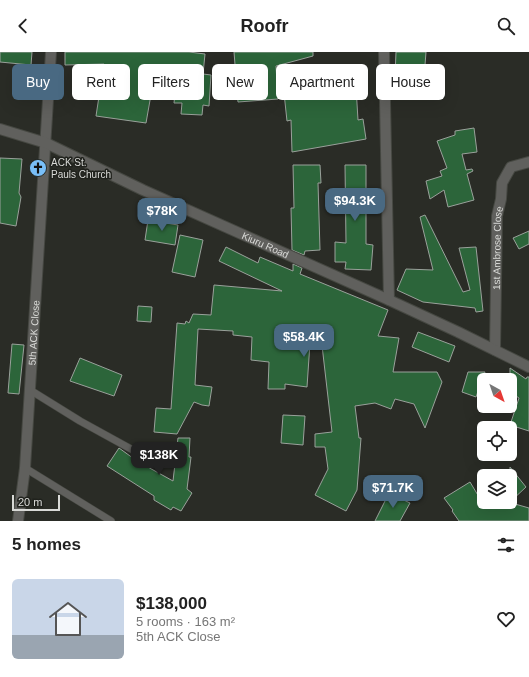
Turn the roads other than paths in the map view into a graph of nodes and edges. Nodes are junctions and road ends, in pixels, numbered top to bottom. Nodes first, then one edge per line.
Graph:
1 (51, 52) edge
2 (384, 52) edge
3 (0, 129) edge
4 (46, 143) junction
5 (529, 162) edge
6 (389, 300) junction
7 (495, 350) junction
8 (529, 367) edge
9 (30, 390) junction
10 (166, 453) dead end
11 (25, 468) junction
12 (18, 521) edge
13 (111, 521) edge

1 - 4 street, 5th ACK Close
2 - 6 street
3 - 4 street, Kiuru Road
4 - 6 street, Kiuru Road
4 - 9 street, 5th ACK Close
5 - 7 street, 1st Ambrose Close
6 - 7 street, Kiuru Road
7 - 8 street, Kiuru Road
9 - 10 lane
9 - 11 street, 5th ACK Close
11 - 12 street, 5th ACK Close
11 - 13 lane

